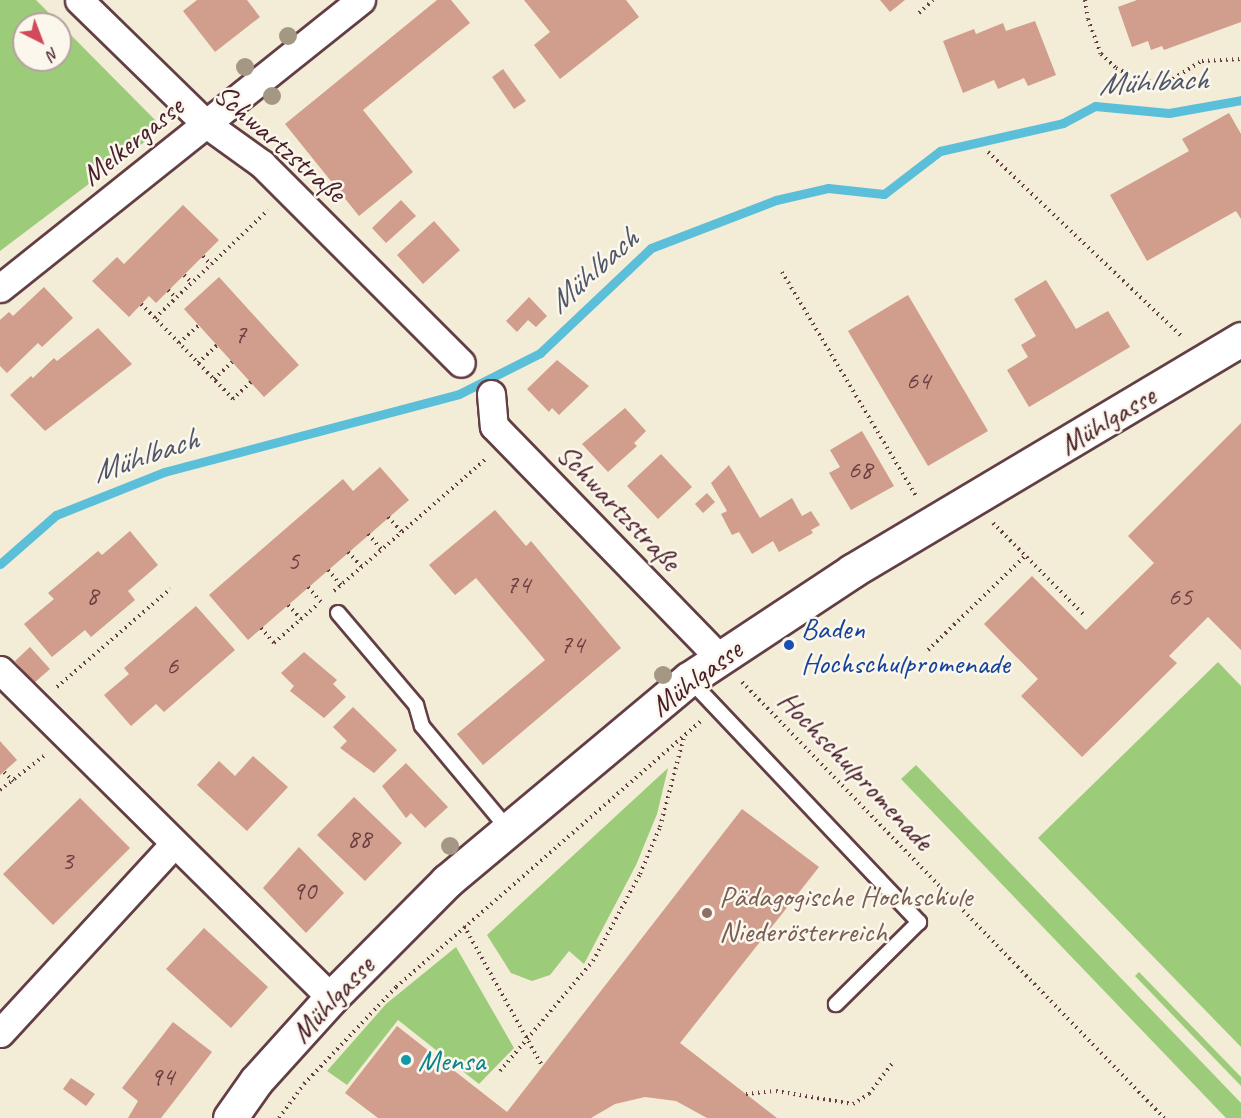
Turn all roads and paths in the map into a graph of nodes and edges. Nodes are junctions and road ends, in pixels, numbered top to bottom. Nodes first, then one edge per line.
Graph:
1 (79, 0) edge
2 (361, 0) edge
3 (933, 0) edge
4 (1086, 0) edge
5 (919, 13) dead end
6 (1241, 59) edge
7 (205, 123) junction
8 (988, 152) dead end
9 (288, 190) junction
10 (203, 256) dead end
11 (211, 265) junction
12 (782, 272) dead end
13 (184, 275) dead end
14 (192, 283) junction
15 (0, 288) edge
16 (168, 290) dead end
17 (176, 298) junction
18 (141, 304) dead end
19 (155, 318) junction
20 (199, 325) dead end
21 (1241, 339) edge
22 (179, 343) junction
23 (217, 345) dead end
24 (1206, 359) junction
25 (232, 362) dead end
26 (198, 363) junction
27 (461, 363) dead end
28 (214, 379) junction
29 (251, 382) dead end
30 (491, 393) dead end
31 (508, 440) junction
32 (972, 501) junction
33 (388, 517) dead end
34 (933, 525) junction
35 (402, 532) junction
36 (368, 534) dead end
37 (382, 550) junction
38 (348, 552) dead end
39 (1025, 556) junction
40 (362, 567) junction
41 (328, 570) dead end
42 (341, 585) junction
43 (308, 587) dead end
44 (170, 589) dead end
45 (321, 602) junction
46 (288, 605) dead end
47 (338, 613) dead end
48 (1084, 615) dead end
49 (301, 619) junction
50 (261, 628) dead end
51 (927, 650) dead end
52 (719, 657) junction
53 (0, 670) edge
54 (689, 679) junction
55 (36, 705) junction
56 (684, 736) dead end
57 (67, 738) junction
58 (4, 772) dead end
59 (13, 781) junction
60 (0, 790) edge
61 (508, 829) junction
62 (174, 844) junction
63 (464, 926) dead end
64 (331, 998) junction
65 (836, 1004) dead end
66 (0, 1033) edge
67 (527, 1039) junction
68 (894, 1062) dead end
69 (541, 1064) dead end
70 (500, 1071) dead end
71 (746, 1094) dead end
72 (230, 1118) edge
73 (1164, 1118) edge

1 - 7 street, Schwartzstraße
2 - 7 street, Melkergasse
3 - 5 path
4 - 6 path
7 - 9 street, Schwartzstraße
7 - 15 street, Melkergasse
8 - 24 path
9 - 11 path
9 - 27 street, Schwartzstraße
10 - 11 path
11 - 14 path
12 - 34 path
13 - 14 path
14 - 17 path
16 - 17 path
17 - 19 path
18 - 19 path
19 - 22 path
20 - 22 path
21 - 24 street, Mühlgasse
22 - 26 path
23 - 26 path
24 - 32 street, Mühlgasse
25 - 28 path
26 - 28 path
28 - 29 path
30 - 31 street, Schwartzstraße
31 - 35 path
31 - 52 street, Schwartzstraße
32 - 34 street, Mühlgasse
32 - 39 path
33 - 35 path
34 - 52 street, Mühlgasse
35 - 37 path
36 - 37 path
37 - 40 path
38 - 40 path
39 - 48 path
39 - 51 path
40 - 42 path
41 - 42 path
42 - 45 path
43 - 45 path
44 - 55 path
45 - 49 path
46 - 49 path
47 - 61 lane
49 - 50 path
52 - 54 street, Mühlgasse
52 - 73 path, Hochschulpromenade
53 - 55 street
54 - 61 street, Mühlgasse
54 - 65 lane
55 - 57 street
56 - 67 path
57 - 59 path
57 - 62 street
58 - 59 path
59 - 60 path
61 - 64 street, Mühlgasse
62 - 64 street
62 - 66 street
63 - 67 path
64 - 72 street, Mühlgasse
67 - 69 path
67 - 70 path
68 - 71 path

